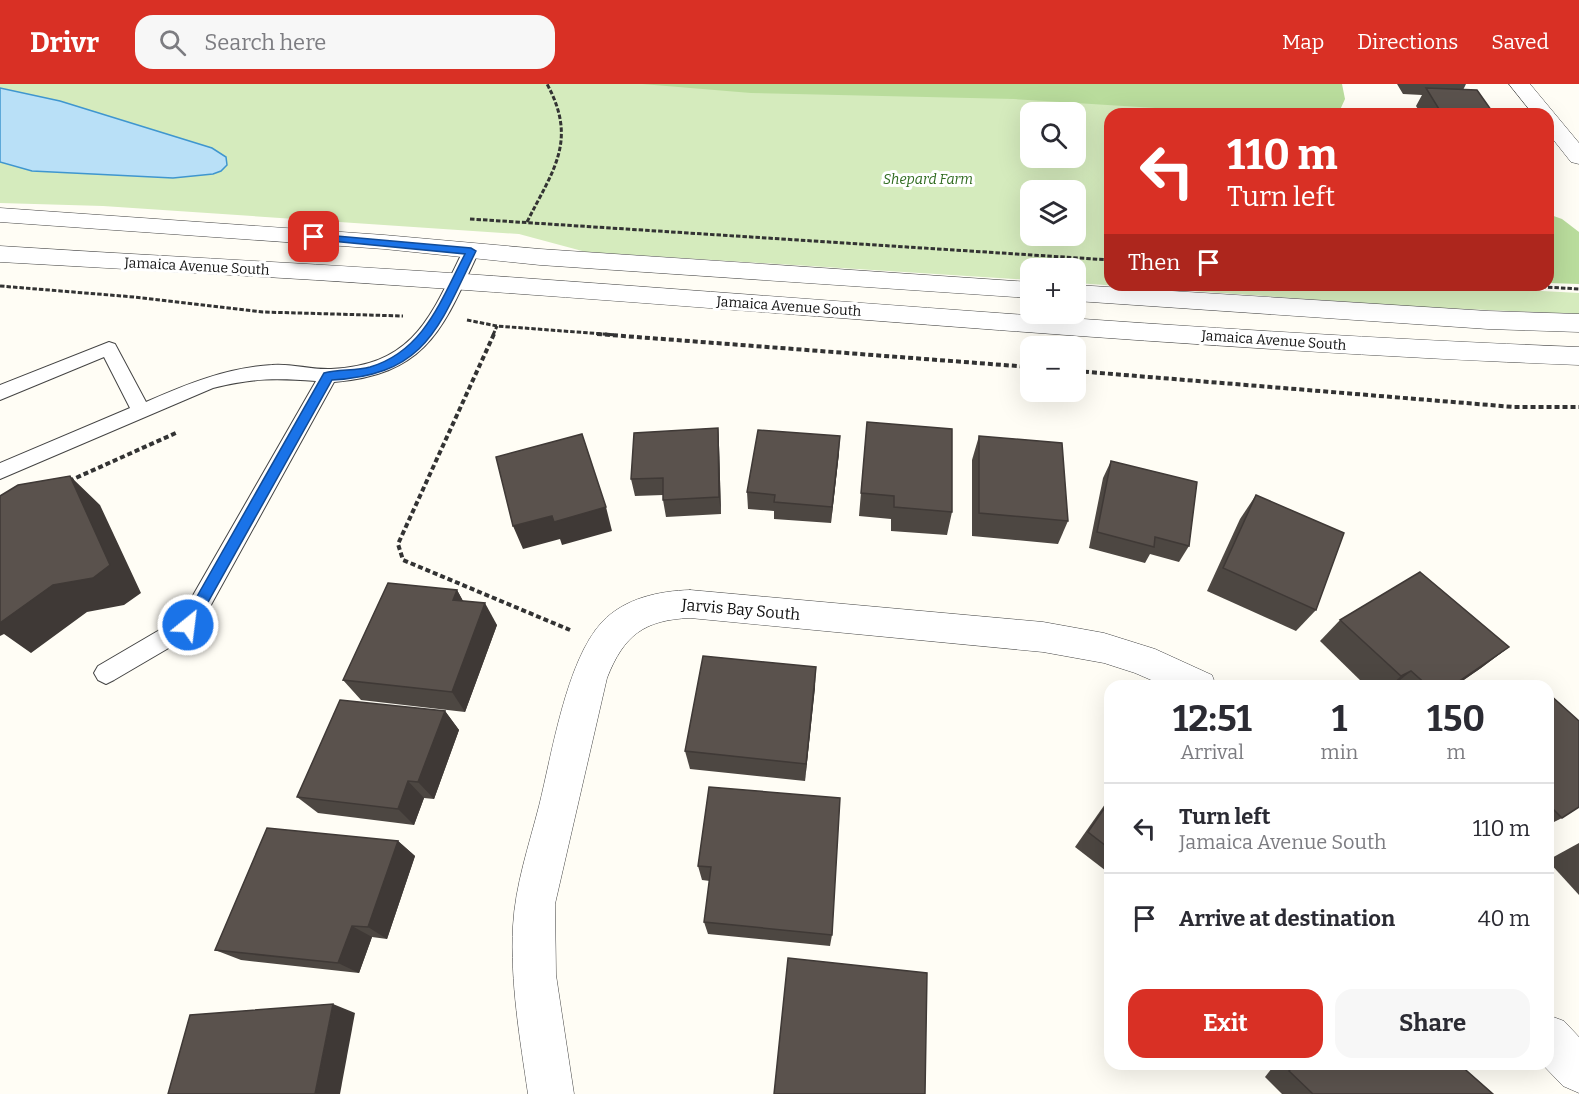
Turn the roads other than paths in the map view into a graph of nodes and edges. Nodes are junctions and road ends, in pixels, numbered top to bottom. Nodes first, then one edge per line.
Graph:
1 (1519, 84) edge
2 (1539, 108) edge
3 (1554, 127) edge
4 (1579, 158) edge
5 (0, 215) edge
6 (471, 251) junction
7 (0, 254) edge
8 (456, 282) junction
9 (1020, 289) edge
10 (1086, 294) edge
11 (1579, 323) edge
12 (1579, 356) edge
13 (328, 376) junction
14 (0, 393) edge
15 (141, 411) junction
16 (0, 471) edge
17 (106, 673) dead end
18 (1187, 680) edge
19 (1554, 1043) edge
20 (1579, 1070) edge
21 (551, 1094) edge

1 - 2 street
3 - 4 street
5 - 6 street, Jamaica Avenue South
6 - 8 lane
6 - 9 street, Jamaica Avenue South
7 - 8 street, Jamaica Avenue South
8 - 12 street, Jamaica Avenue South
8 - 13 lane
10 - 11 street
13 - 15 lane
13 - 17 lane
14 - 15 lane
15 - 16 lane
18 - 21 street, Jarvis Bay South
19 - 20 street

